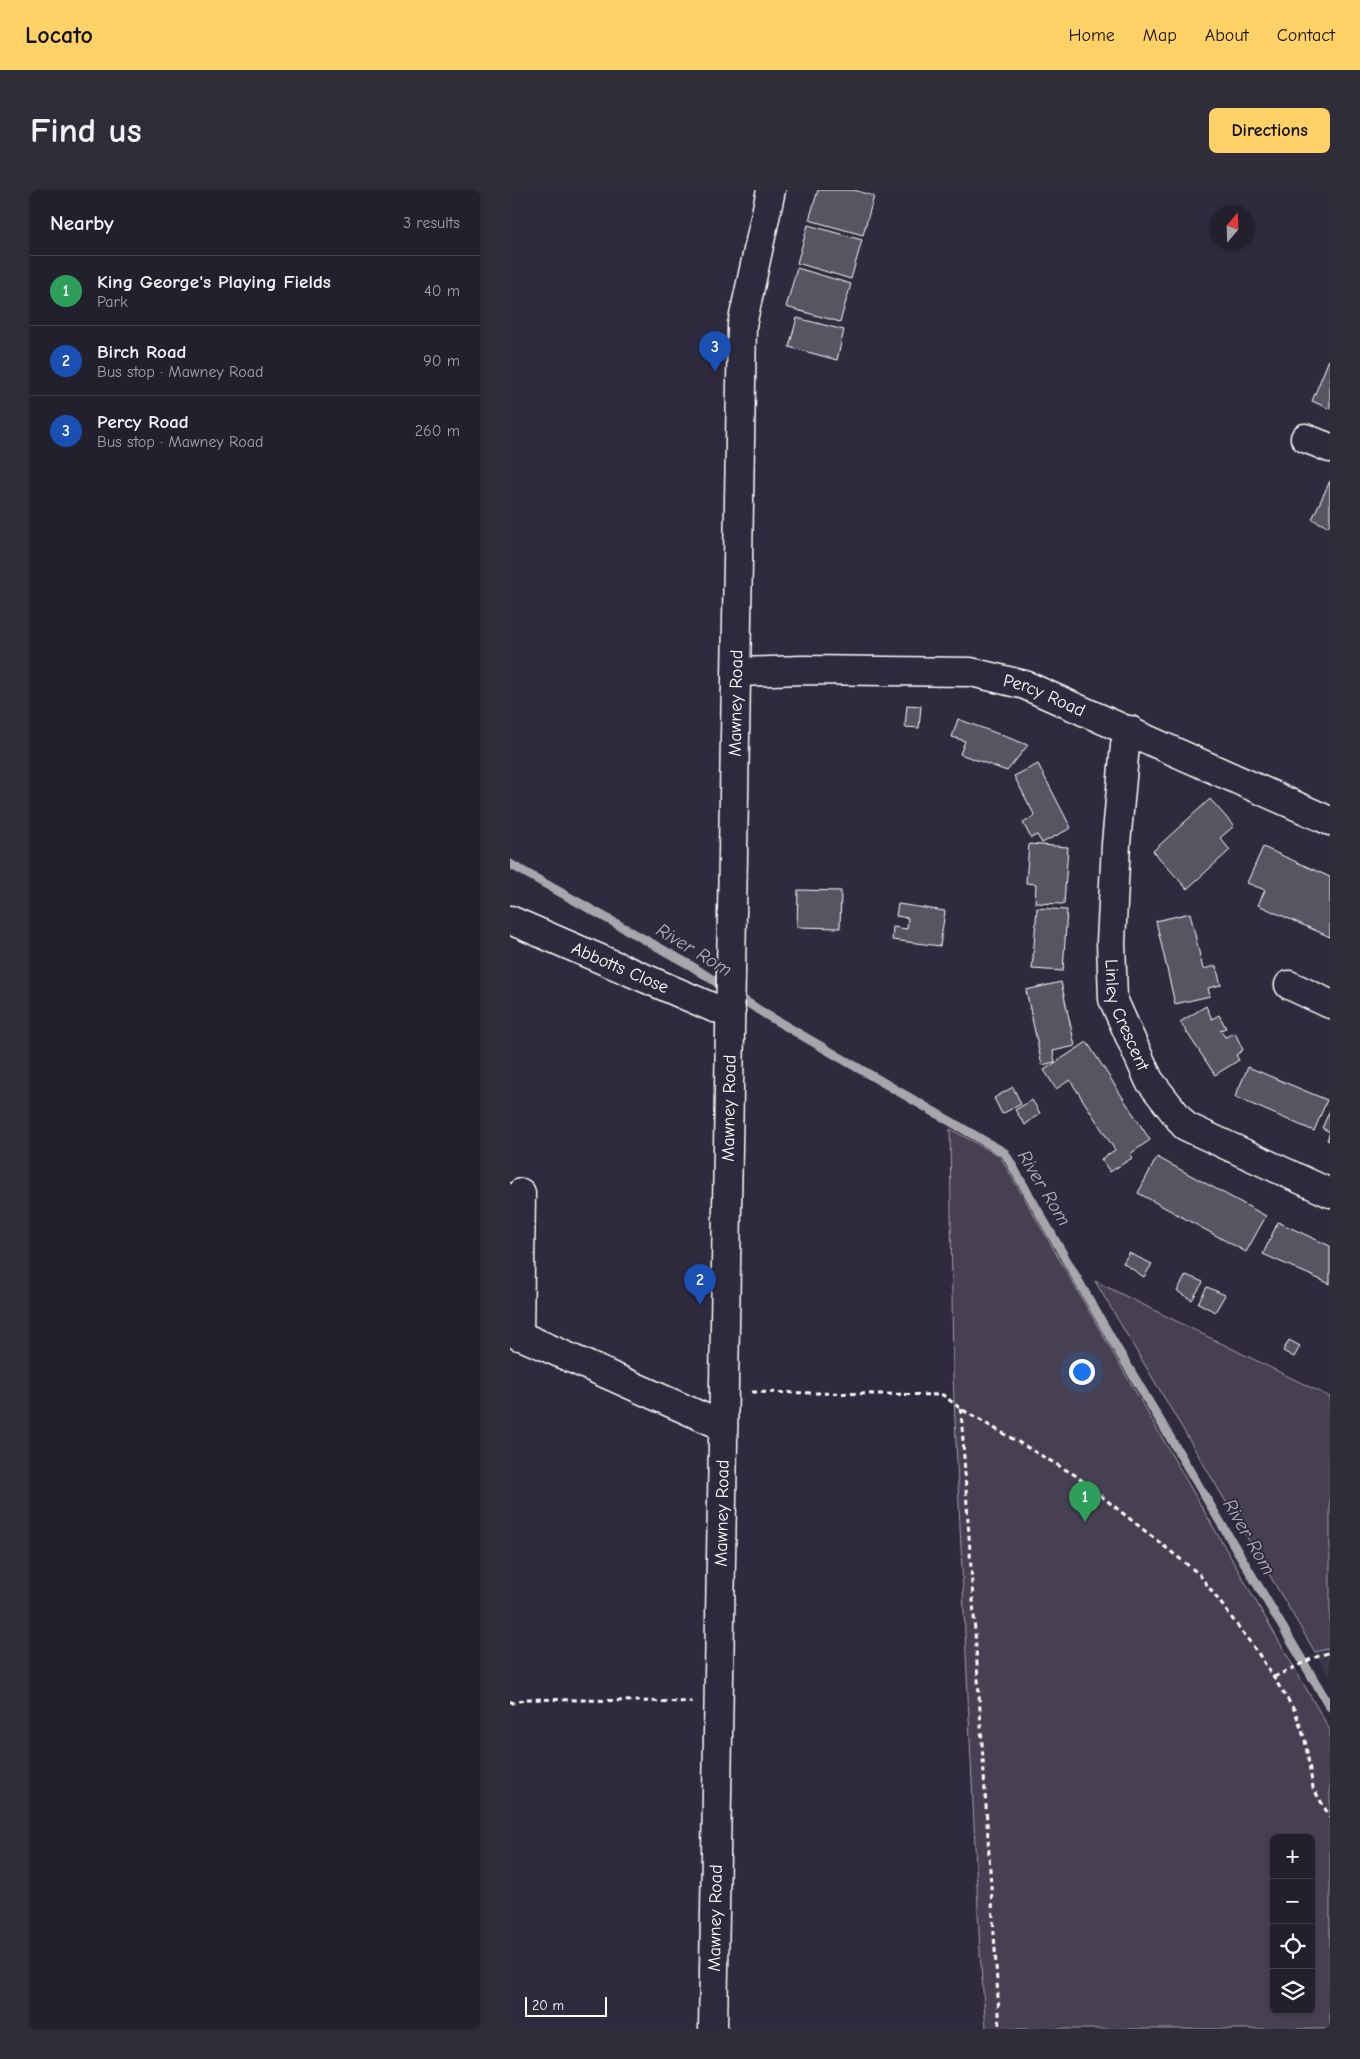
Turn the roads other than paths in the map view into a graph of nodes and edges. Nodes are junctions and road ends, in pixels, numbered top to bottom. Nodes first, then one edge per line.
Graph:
1 (771, 190) edge
2 (737, 672) junction
3 (1130, 730) junction
4 (1330, 821) edge
5 (510, 920) edge
6 (1289, 985) dead end
7 (731, 1004) junction
8 (1330, 1004) edge
9 (521, 1192) dead end
10 (1330, 1193) edge
11 (515, 1334) edge
12 (723, 1426) junction
13 (713, 2029) edge

1 - 2 street, Mawney Road
2 - 3 street, Percy Road
2 - 7 street, Mawney Road
3 - 4 street, Percy Road
3 - 10 street, Linley Crescent
5 - 7 street, Abbotts Close
6 - 8 street
7 - 12 street, Mawney Road
9 - 11 street
11 - 12 street
12 - 13 street, Mawney Road

